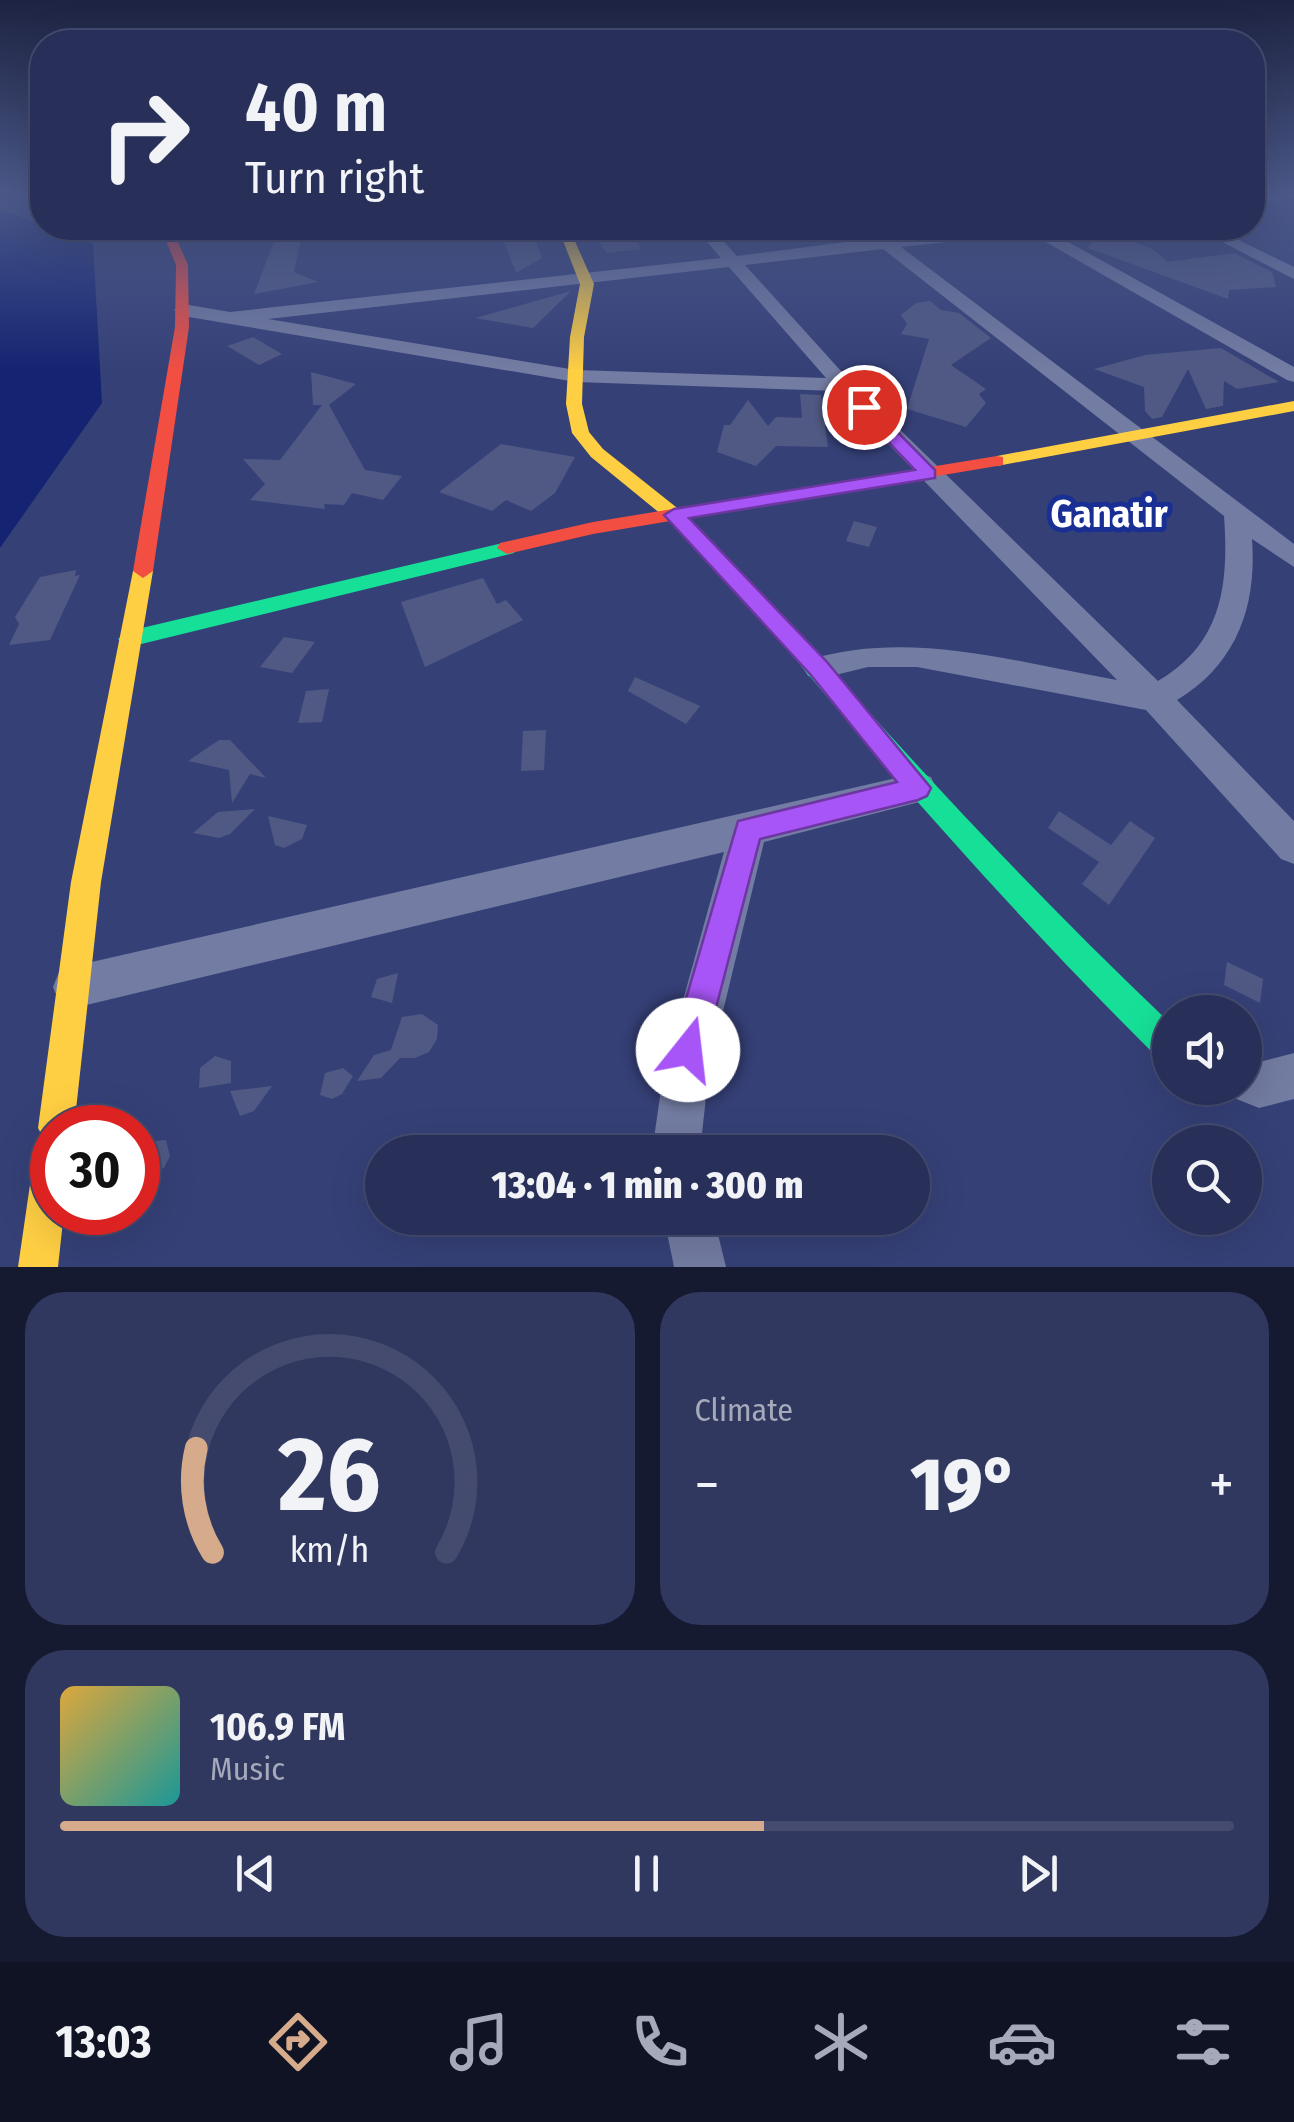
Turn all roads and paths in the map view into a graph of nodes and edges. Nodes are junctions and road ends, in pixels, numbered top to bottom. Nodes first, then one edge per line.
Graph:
1 (177, 253) edge
2 (574, 253) edge
3 (727, 253) edge
4 (802, 253) edge
5 (899, 253) edge
6 (1077, 253) edge
7 (1253, 253) edge
8 (736, 262) junction
9 (1294, 274) edge
10 (584, 275) junction
11 (183, 310) junction
12 (233, 317) junction
13 (576, 376) junction
14 (1294, 376) edge
15 (843, 385) junction
16 (1294, 406) edge
17 (1139, 436) junction
18 (928, 474) junction
19 (1236, 512) junction
20 (674, 515) junction
21 (1294, 558) edge
22 (129, 639) junction
23 (818, 668) junction
24 (1153, 699) junction
25 (918, 788) junction
26 (748, 830) junction
27 (1294, 847) edge
28 (74, 987) junction
29 (1152, 1029) edge
30 (1294, 1076) edge
31 (1262, 1083) edge
32 (59, 1105) edge
33 (677, 1135) edge
34 (42, 1235) edge
35 (693, 1235) edge
36 (38, 1267) edge
37 (700, 1267) edge

1 - 11 street
2 - 10 street
3 - 8 street
4 - 8 street
5 - 17 street
6 - 14 street
7 - 9 street
8 - 10 street
8 - 15 street
10 - 12 street
10 - 13 street
11 - 12 street
11 - 22 street
12 - 13 street
13 - 15 street
13 - 20 street
15 - 18 street
16 - 17 street
17 - 18 street
17 - 19 street
18 - 20 street
18 - 24 street
19 - 21 street
19 - 24 street
20 - 22 street
20 - 23 street
22 - 28 street
23 - 24 street
23 - 25 street
24 - 27 street
25 - 26 street
25 - 29 street
26 - 28 street
26 - 33 street
28 - 32 street
30 - 31 street
34 - 36 street
35 - 37 street

